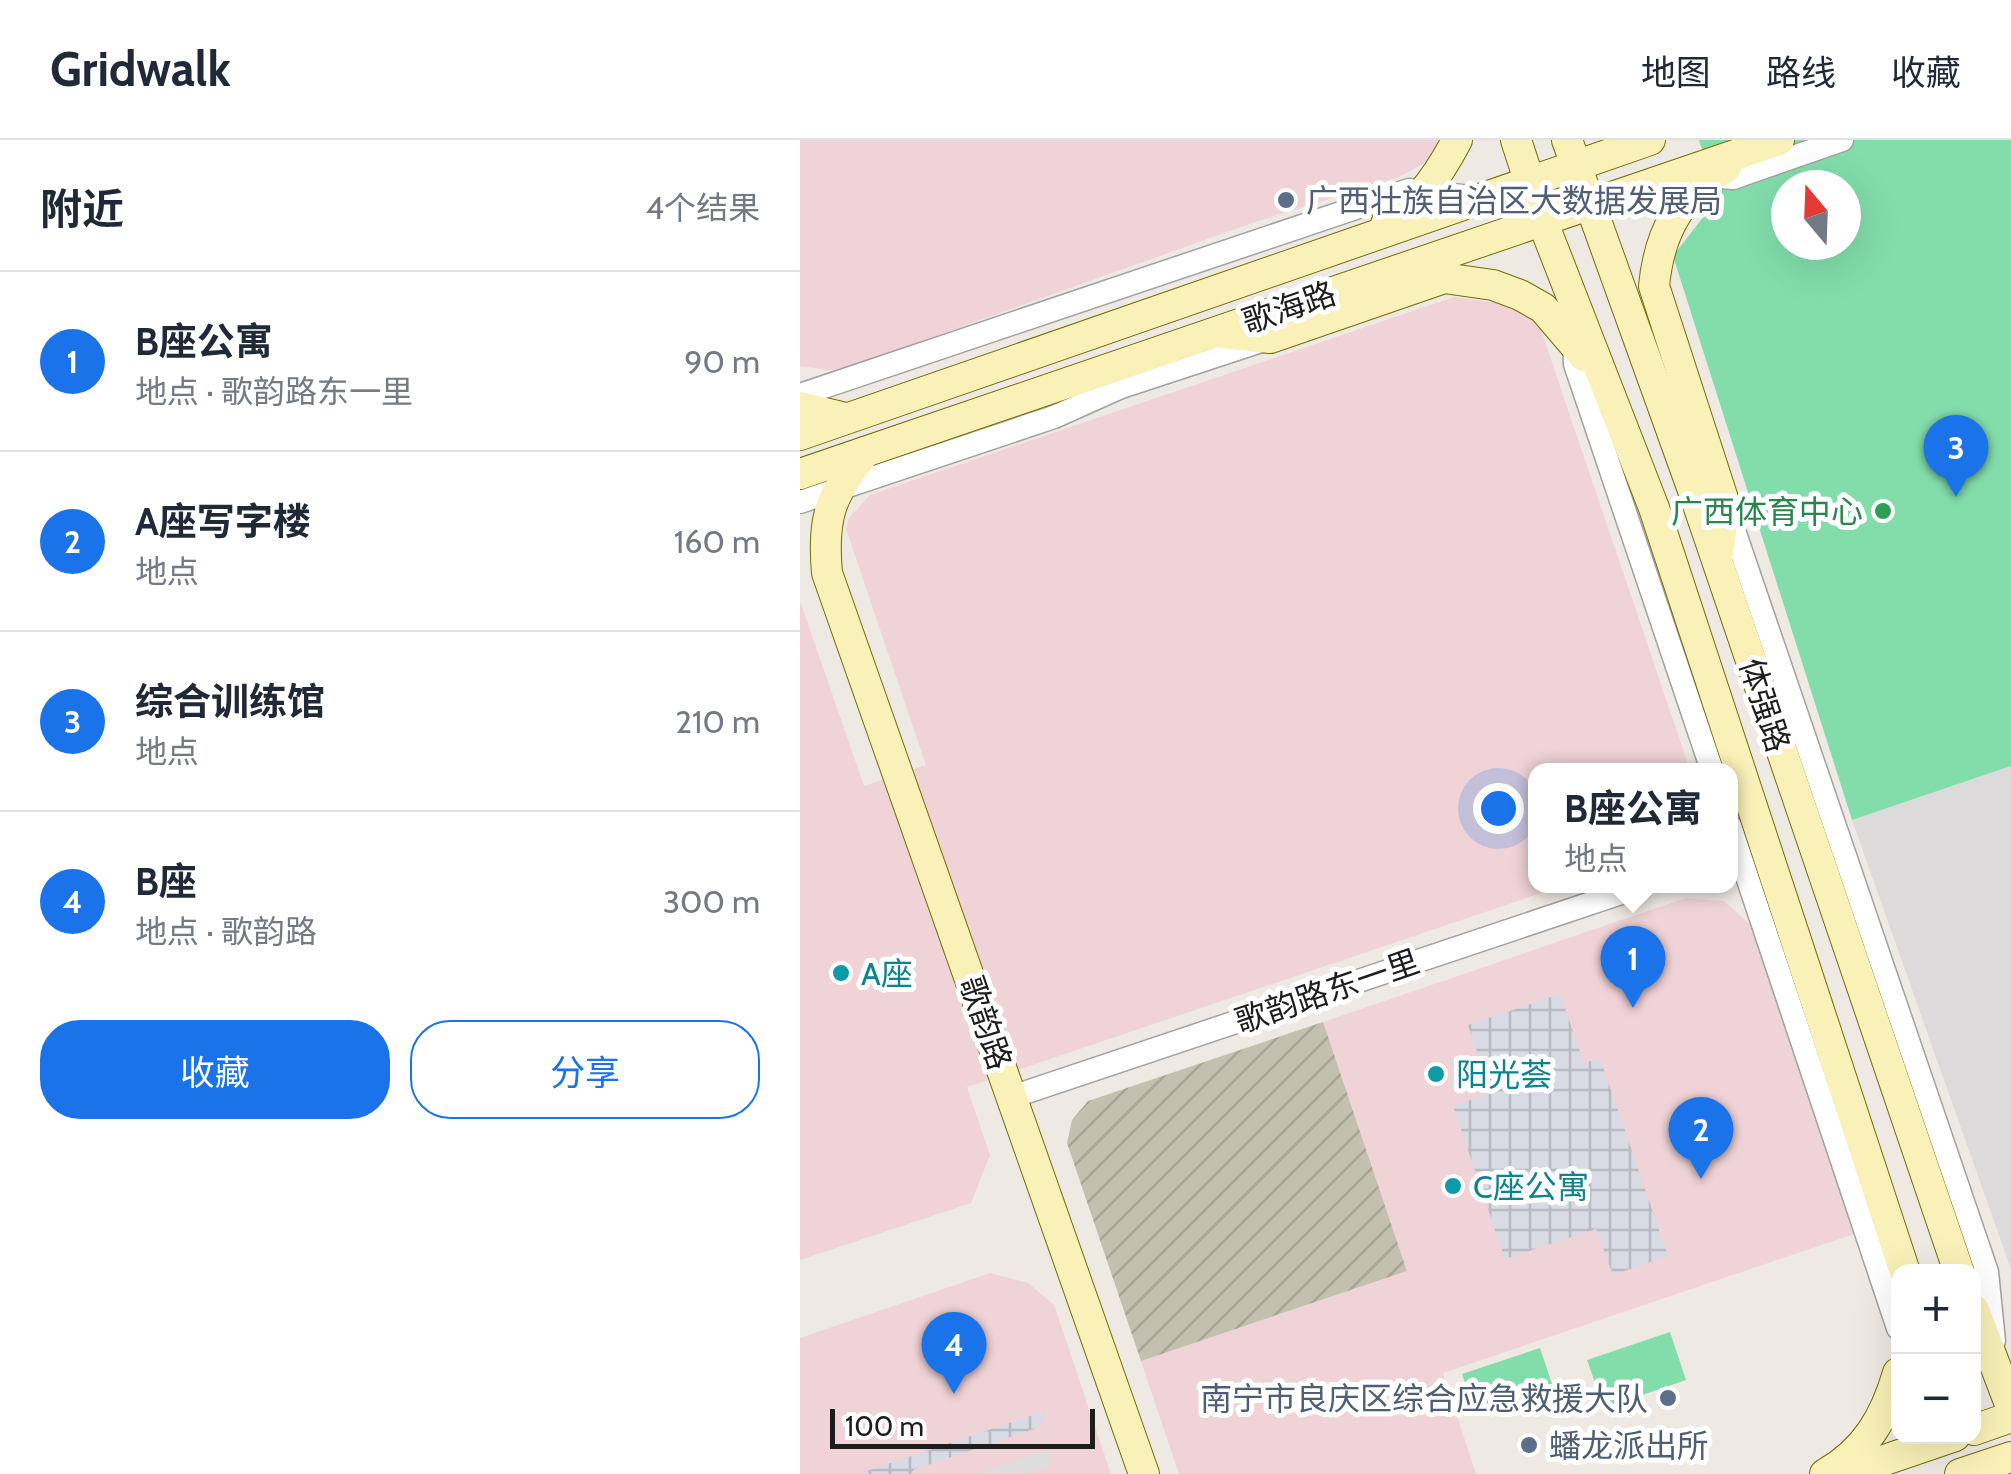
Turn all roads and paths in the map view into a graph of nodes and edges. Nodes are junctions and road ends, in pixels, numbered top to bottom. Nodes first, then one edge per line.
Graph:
1 (1457, 140) edge
2 (1516, 140) edge
3 (1650, 140) edge
4 (1842, 140) edge
5 (1770, 143) edge
6 (1572, 153) edge
7 (1676, 174) junction
8 (1710, 176) junction
9 (1530, 182) junction
10 (1424, 192) junction
11 (1482, 198) junction
12 (1590, 204) junction
13 (1542, 220) junction
14 (1354, 242) junction
15 (1572, 298) junction
16 (1215, 332) junction
17 (1270, 338) junction
18 (1574, 343) junction
19 (1608, 388) junction
20 (800, 395) edge
21 (800, 408) edge
22 (848, 418) junction
23 (800, 435) edge
24 (865, 452) junction
25 (800, 474) edge
26 (838, 488) junction
27 (800, 502) edge
28 (1725, 505) junction
29 (800, 535) edge
30 (1716, 560) junction
31 (827, 573) junction
32 (1710, 763) edge
33 (1738, 763) edge
34 (1738, 764) edge
35 (1747, 791) junction
36 (1738, 808) edge
37 (1740, 882) edge
38 (1621, 893) edge
39 (1783, 900) junction
40 (1012, 1097) junction
41 (1902, 1264) edge
42 (1956, 1264) edge
43 (1891, 1308) edge
44 (1989, 1327) edge
45 (1891, 1396) edge
46 (2011, 1407) edge
47 (2011, 1418) edge
48 (1981, 1428) edge
49 (1933, 1444) edge
50 (1959, 1444) edge
51 (2011, 1457) edge
52 (1968, 1473) edge
53 (1144, 1474) edge
54 (1824, 1474) edge
55 (1844, 1474) edge

1 - 10 main road
2 - 9 main road, 体强路
3 - 6 main road, 歌海路
4 - 8 street
5 - 7 main road, 歌海路
5 - 8 main road
6 - 9 main road, 歌海路
6 - 12 main road, 体强路
7 - 8 street
7 - 12 main road, 歌海路
8 - 28 main road
9 - 11 main road, 歌海路
9 - 13 main road, 体强路
10 - 11 street
10 - 14 main road
10 - 20 street
11 - 14 main road, 歌海路
12 - 13 main road, 歌海路
12 - 30 main road, 体强路
13 - 15 main road, 体强路
13 - 16 main road, 歌海路
14 - 22 main road, 歌海路
15 - 18 street
15 - 19 main road, 体强路
16 - 17 main road
16 - 24 main road, 歌海路
17 - 18 main road
17 - 26 street
18 - 19 main road
18 - 32 street
19 - 33 main road, 体强路
21 - 22 main road
22 - 23 main road, 歌海路
24 - 25 main road, 歌海路
24 - 26 main road, 歌韵路
26 - 27 street
26 - 31 main road, 歌韵路
28 - 30 main road
28 - 44 street
29 - 31 main road, 歌韵路
30 - 42 main road, 体强路
31 - 40 main road, 歌韵路
34 - 35 main road, 体强路
35 - 36 street
35 - 39 main road, 体强路
37 - 39 street
37 - 43 street
38 - 40 street, 歌韵路东一里
39 - 41 main road, 体强路
40 - 53 main road, 歌韵路
44 - 46 main road
45 - 54 main road
47 - 48 main road
49 - 55 main road
50 - 52 main road
51 - 52 main road

